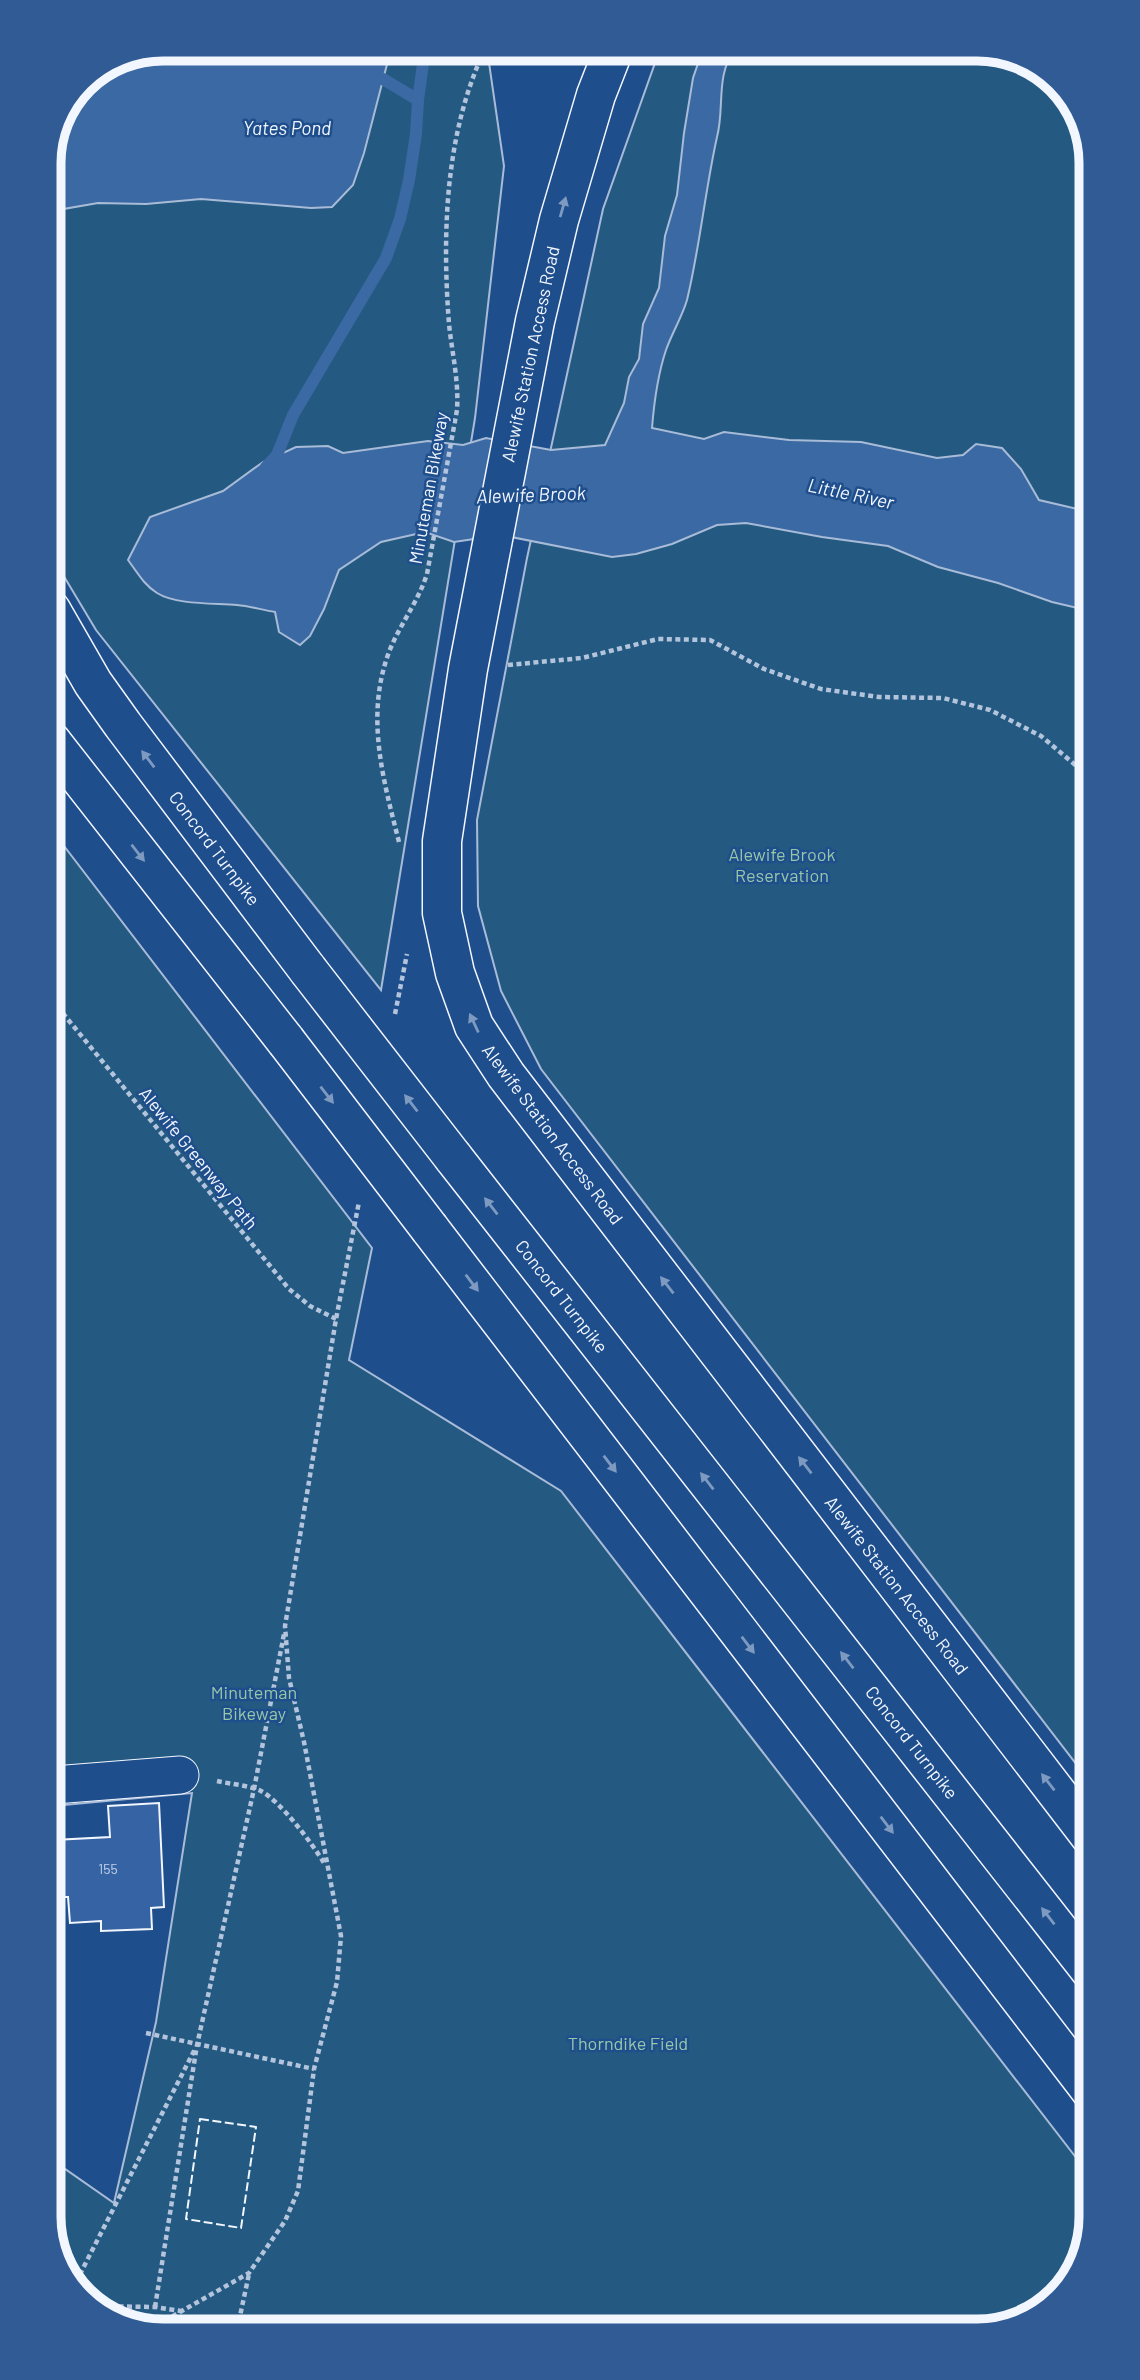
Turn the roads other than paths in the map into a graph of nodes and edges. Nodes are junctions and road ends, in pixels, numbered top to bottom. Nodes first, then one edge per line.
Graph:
1 (609, 61) edge
2 (61, 627) edge
3 (61, 754) edge
4 (180, 1775) dead end
5 (61, 1784) edge
6 (1079, 1822) edge
7 (1079, 1956) edge
8 (1079, 2075) edge

6 -> 1 main road, Alewife Station Access Road
7 -> 2 main road, Concord Turnpike, bridge
3 -> 8 main road, bridge
4 - 5 street

